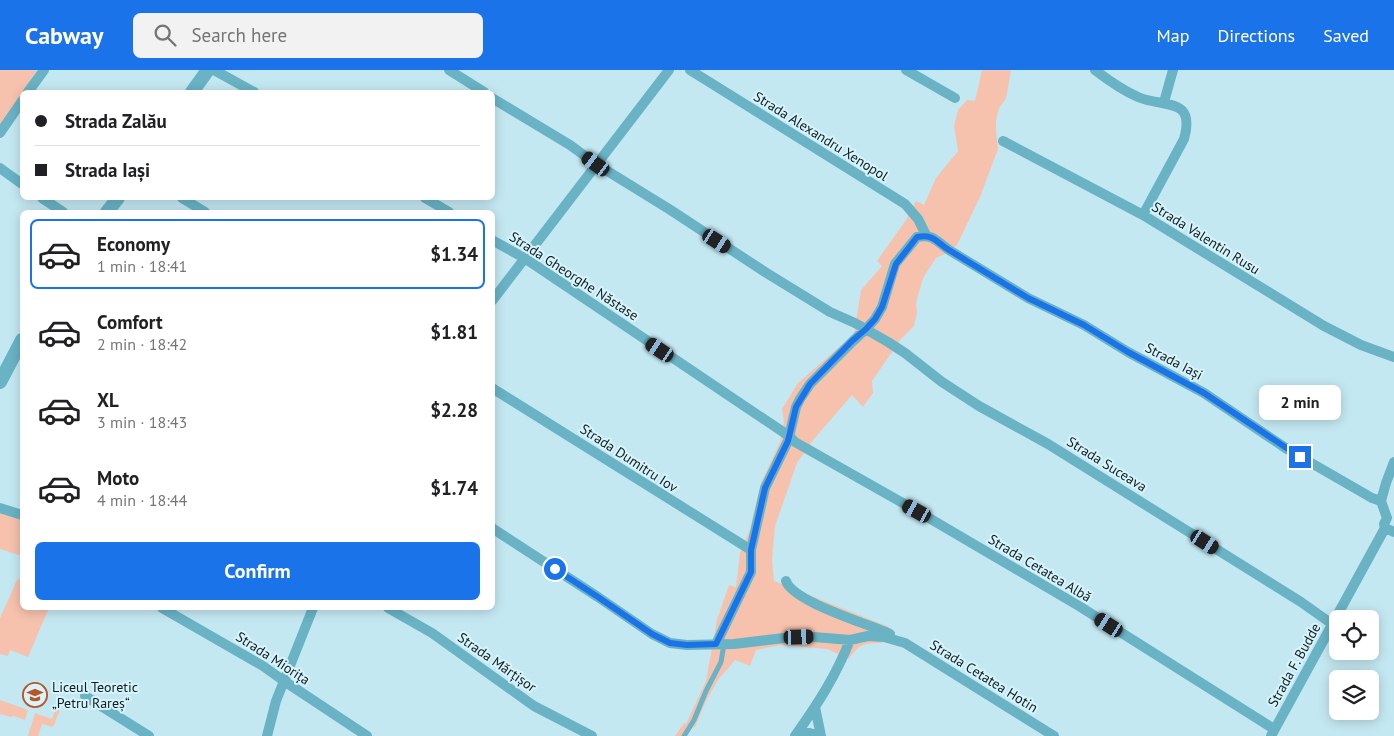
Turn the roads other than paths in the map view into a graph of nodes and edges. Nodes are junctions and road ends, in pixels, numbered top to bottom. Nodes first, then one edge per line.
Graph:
1 (44, 70) edge
2 (208, 70) edge
3 (214, 70) edge
4 (449, 70) edge
5 (668, 70) edge
6 (690, 70) edge
7 (906, 70) edge
8 (1095, 70) edge
9 (1173, 70) edge
10 (29, 90) edge
11 (193, 90) edge
12 (250, 90) edge
13 (481, 90) edge
14 (955, 98) dead end
15 (495, 100) edge
16 (1164, 102) junction
17 (20, 103) edge
18 (0, 133) edge
19 (1003, 140) dead end
20 (596, 164) junction
21 (0, 168) edge
22 (20, 183) edge
23 (45, 200) edge
24 (116, 200) edge
25 (185, 200) edge
26 (428, 200) edge
27 (60, 210) edge
28 (109, 210) edge
29 (202, 210) edge
30 (446, 210) edge
31 (1143, 215) junction
32 (922, 236) junction
33 (495, 242) edge
34 (526, 259) junction
35 (495, 297) edge
36 (866, 329) junction
37 (20, 344) edge
38 (1394, 357) edge
39 (0, 382) edge
40 (495, 390) edge
41 (789, 436) junction
42 (1394, 462) edge
43 (1382, 501) junction
44 (0, 508) edge
45 (20, 514) edge
46 (495, 530) edge
47 (1389, 530) edge
48 (751, 550) junction
49 (786, 581) dead end
50 (165, 610) edge
51 (312, 610) edge
52 (392, 610) edge
53 (1340, 610) edge
54 (1329, 622) edge
55 (1329, 630) edge
56 (850, 640) junction
57 (897, 641) junction
58 (720, 644) junction
59 (284, 681) junction
60 (85, 696) dead end
61 (815, 707) junction
62 (797, 733) edge
63 (1273, 733) edge
64 (150, 736) edge
65 (267, 736) edge
66 (367, 736) edge
67 (592, 736) edge
68 (684, 736) edge
69 (821, 736) edge
70 (1054, 736) edge

1 - 10 street
2 - 11 street
3 - 12 street
4 - 13 street
5 - 20 street
6 - 32 street, Strada Alexandru Xenopol
7 - 14 street
8 - 16 street
9 - 16 street
15 - 20 street, Strada Suceava
16 - 31 street
17 - 18 street
19 - 31 street, Strada Valentin Rusu
20 - 34 street
20 - 36 street, Strada Suceava
21 - 22 street
23 - 27 street
24 - 28 street
25 - 29 street
26 - 30 street
31 - 38 street, Strada Valentin Rusu
32 - 36 street
32 - 43 street, Strada Iași
33 - 34 street, Strada Gheorghe Năstase
34 - 35 street
34 - 41 street, Strada Gheorghe Năstase
36 - 41 street
36 - 54 street, Strada Suceava
37 - 39 street
40 - 48 street, Strada Dumitru Iov
41 - 48 street
41 - 63 street, Strada Cetatea Albă
42 - 43 street
43 - 47 street
44 - 45 street
46 - 58 street, Strada Cetatea Hotin
47 - 53 street, Strada F. Budde
48 - 58 street
49 - 57 street, Strada Cetatea Hotin
50 - 59 street, Strada Miorița
51 - 59 street
52 - 67 street, Strada Mărțișor
55 - 63 street, Strada F. Budde
56 - 57 street, Strada Cetatea Hotin
56 - 58 street, Strada Cetatea Hotin
56 - 61 street
57 - 70 street, Strada Cetatea Hotin
58 - 68 lane
59 - 65 street
59 - 66 street, Strada Miorița
60 - 64 street
61 - 62 street
61 - 69 street
62 - 69 street

